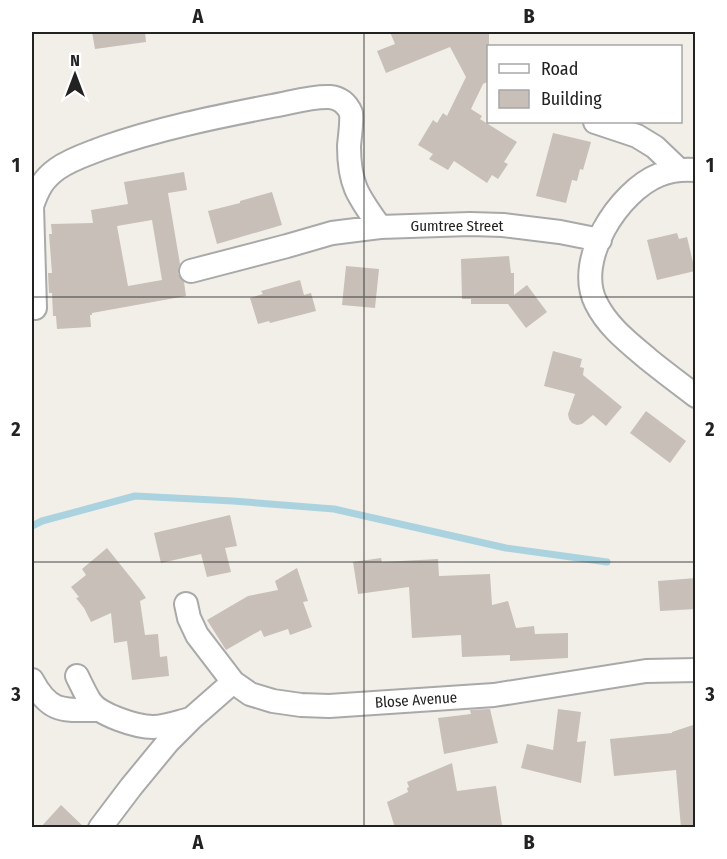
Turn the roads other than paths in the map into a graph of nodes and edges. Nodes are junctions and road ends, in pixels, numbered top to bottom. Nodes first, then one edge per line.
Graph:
1 (598, 123) edge
2 (687, 170) edge
3 (380, 227) junction
4 (600, 240) junction
5 (191, 271) dead end
6 (35, 308) dead end
7 (696, 396) edge
8 (186, 604) dead end
9 (696, 670) edge
10 (77, 676) dead end
11 (32, 680) edge
12 (233, 682) junction
13 (98, 710) junction
14 (192, 718) junction
15 (100, 828) edge

1 - 2 street
2 - 4 street
3 - 4 street, Gumtree Street
3 - 5 street, Gumtree Street
3 - 6 street
4 - 7 street
8 - 12 street, Blose Avenue
9 - 12 street, Blose Avenue
10 - 13 street
11 - 13 street
12 - 14 street
13 - 14 street
14 - 15 street

